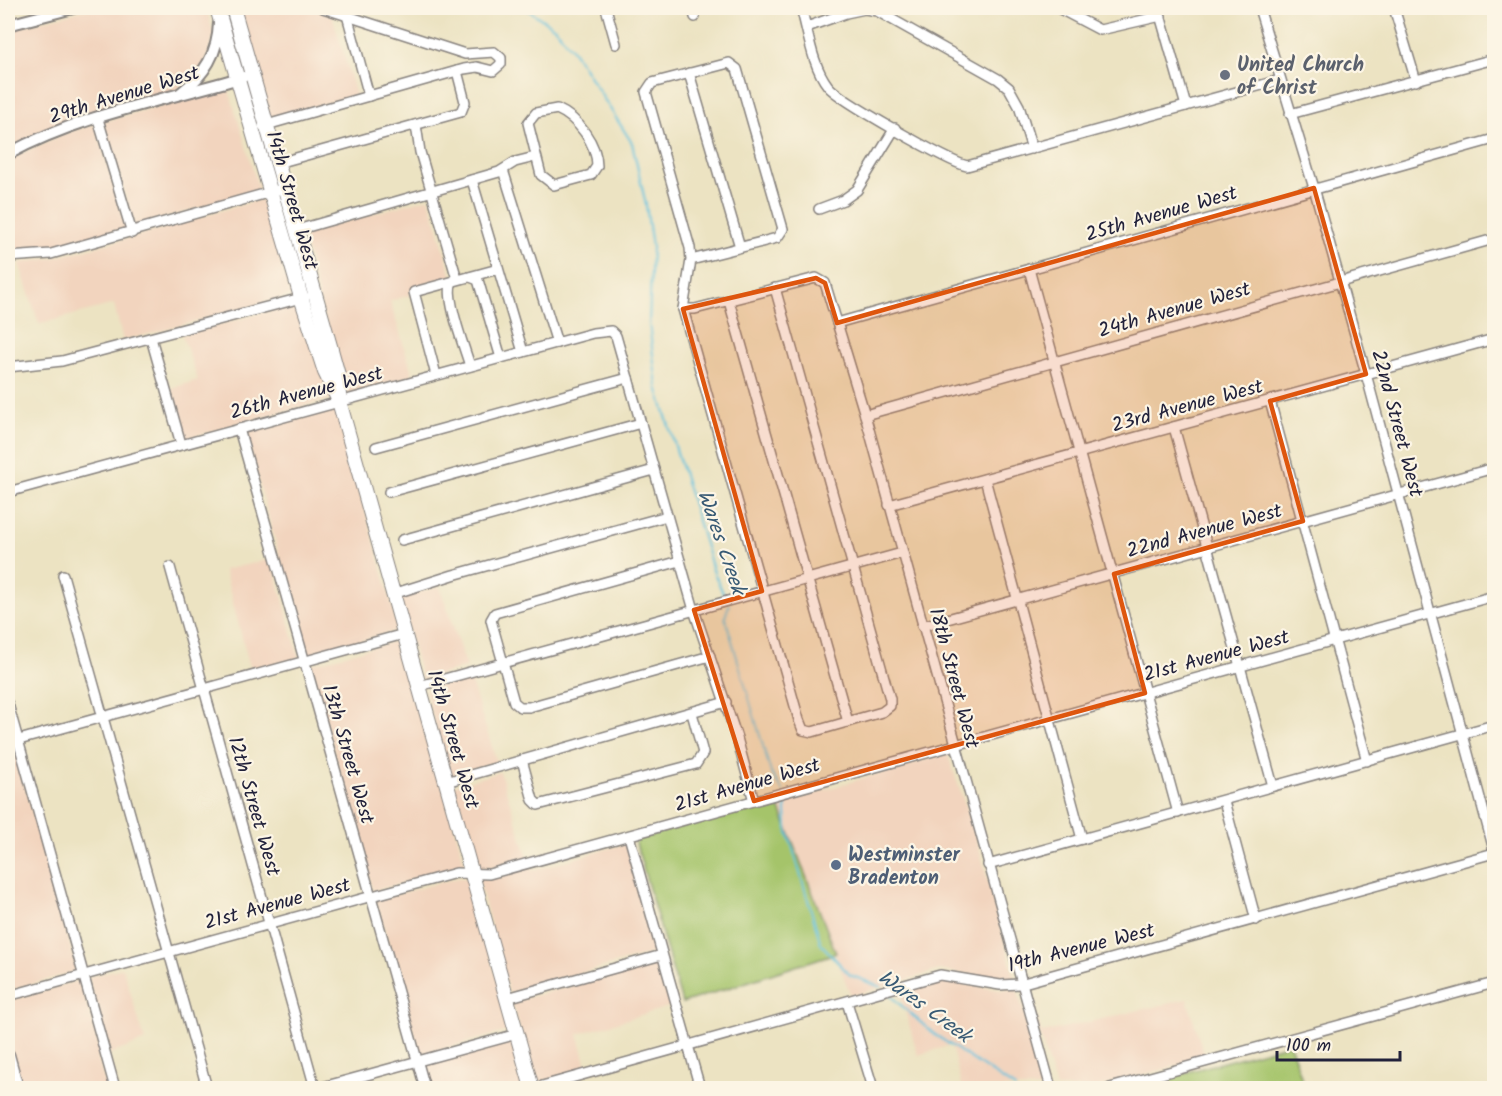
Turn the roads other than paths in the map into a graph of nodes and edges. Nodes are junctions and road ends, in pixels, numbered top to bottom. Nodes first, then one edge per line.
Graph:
1 (73, 8) edge
2 (233, 8) edge
3 (323, 8) edge
4 (606, 8) edge
5 (801, 8) edge
6 (1058, 8) edge
7 (1259, 8) edge
8 (1394, 8) edge
9 (218, 12) edge
10 (1159, 12) edge
11 (347, 15) junction
12 (8, 25) edge
13 (807, 27) junction
14 (616, 44) dead end
15 (470, 55) junction
16 (1494, 59) edge
17 (470, 67) junction
18 (457, 71) junction
19 (689, 73) junction
20 (253, 75) junction
21 (237, 79) junction
22 (1280, 80) junction
23 (1416, 81) junction
24 (176, 96) junction
25 (369, 96) junction
26 (1186, 106) junction
27 (1290, 114) junction
28 (98, 118) junction
29 (267, 124) junction
30 (416, 124) junction
31 (895, 128) junction
32 (252, 129) junction
33 (1494, 139) edge
34 (1032, 149) junction
35 (8, 154) edge
36 (535, 157) junction
37 (278, 163) junction
38 (503, 170) junction
39 (472, 180) junction
40 (285, 188) junction
41 (1314, 188) junction
42 (270, 192) junction
43 (431, 192) junction
44 (819, 209) dead end
45 (297, 230) junction
46 (132, 233) junction
47 (1494, 239) edge
48 (740, 247) junction
49 (8, 257) edge
50 (691, 260) junction
51 (498, 269) junction
52 (1029, 269) junction
53 (470, 276) junction
54 (454, 281) junction
55 (1340, 281) junction
56 (775, 288) junction
57 (316, 294) junction
58 (301, 297) junction
59 (729, 300) junction
60 (683, 309) junction
61 (837, 323) junction
62 (151, 338) junction
63 (1494, 339) edge
64 (558, 343) junction
65 (523, 352) junction
66 (501, 358) junction
67 (1054, 361) junction
68 (470, 366) junction
69 (8, 367) edge
70 (1366, 374) junction
71 (436, 375) junction
72 (628, 378) junction
73 (339, 401) junction
74 (1270, 401) junction
75 (865, 415) junction
76 (641, 423) junction
77 (1174, 427) junction
78 (239, 429) junction
79 (181, 444) junction
80 (376, 447) dead end
81 (1080, 453) junction
82 (1494, 468) edge
83 (654, 470) junction
84 (985, 479) junction
85 (8, 492) edge
86 (388, 492) dead end
87 (1399, 494) junction
88 (889, 506) junction
89 (667, 516) junction
90 (1303, 521) junction
91 (402, 540) dead end
92 (1208, 547) junction
93 (902, 553) junction
94 (680, 561) junction
95 (853, 566) junction
96 (170, 567) dead end
97 (63, 574) dead end
98 (1114, 574) junction
99 (807, 579) junction
100 (762, 591) junction
101 (393, 594) junction
102 (1494, 596) edge
103 (1017, 600) junction
104 (694, 610) junction
105 (1431, 614) junction
106 (922, 626) junction
107 (404, 634) junction
108 (1335, 641) junction
109 (710, 656) junction
110 (305, 661) junction
111 (503, 662) junction
112 (1240, 666) junction
113 (419, 686) junction
114 (204, 689) junction
115 (1145, 693) junction
116 (726, 702) junction
117 (8, 704) edge
118 (692, 713) junction
119 (104, 716) junction
120 (1050, 720) junction
121 (848, 722) junction
122 (1494, 725) edge
123 (1462, 734) junction
124 (18, 740) junction
125 (8, 743) edge
126 (955, 746) junction
127 (522, 760) junction
128 (1367, 761) junction
129 (446, 782) junction
130 (1272, 786) junction
131 (754, 801) junction
132 (1224, 801) junction
133 (1178, 813) junction
134 (629, 836) junction
135 (1082, 839) junction
136 (1494, 852) edge
137 (988, 865) junction
138 (472, 873) junction
139 (370, 896) junction
140 (1256, 920) junction
141 (269, 923) junction
142 (170, 950) junction
143 (662, 955) junction
144 (83, 974) junction
145 (1494, 983) edge
146 (1020, 984) junction
147 (8, 996) edge
148 (507, 998) junction
149 (847, 1002) junction
150 (517, 1034) junction
151 (687, 1047) junction
152 (8, 1055) edge
153 (417, 1060) junction
154 (356, 1084) edge
155 (17, 1089) edge
156 (115, 1089) edge
157 (207, 1089) edge
158 (317, 1089) edge
159 (425, 1089) edge
160 (534, 1089) edge
161 (699, 1089) edge
162 (873, 1089) edge
163 (1051, 1089) edge
164 (1110, 1089) edge

1 - 12 street
2 - 20 main road, 14th Street West
3 - 11 street
4 - 14 street
5 - 13 street
6 - 10 street
7 - 22 street, 22nd Street West
8 - 23 street
9 - 21 main road, 14th Street West
9 - 24 street
10 - 26 street
11 - 15 street
11 - 25 street
13 - 31 street
13 - 34 street
15 - 17 street
15 - 17 street
16 - 23 street
17 - 18 street
18 - 25 street
18 - 30 street
19 - 48 street
19 - 48 street
19 - 50 street
20 - 21 street, 29th Avenue West
20 - 29 main road, 14th Street West
21 - 24 street, 29th Avenue West
21 - 32 main road, 14th Street West
22 - 26 street
22 - 27 street, 22nd Street West
23 - 27 street
24 - 28 street, 29th Avenue West
25 - 29 street
26 - 34 street
27 - 41 street, 22nd Street West
28 - 35 street, 29th Avenue West
28 - 46 street
29 - 32 street
29 - 37 main road, 14th Street West
30 - 37 street
30 - 43 street
31 - 34 street
31 - 44 street
32 - 42 main road, 14th Street West
33 - 41 street, 25th Avenue West
36 - 36 street
36 - 38 street
37 - 40 main road, 14th Street West
38 - 39 street
38 - 64 street
39 - 43 street
39 - 51 street
40 - 42 street
40 - 45 main road, 14th Street West
41 - 52 street, 25th Avenue West
41 - 55 street, 22nd Street West
42 - 46 street
42 - 58 main road, 14th Street West
43 - 45 street
43 - 54 street
45 - 57 main road, 14th Street West
46 - 49 street
47 - 55 street, 24th Avenue West
48 - 50 street
50 - 60 street
51 - 53 street
51 - 65 street
52 - 61 street, 25th Avenue West
52 - 67 street
53 - 54 street
53 - 66 street
54 - 68 street
54 - 71 street
55 - 67 street, 24th Avenue West
55 - 70 street, 22nd Street West
56 - 59 street
56 - 61 street, 18th Street West
56 - 95 street
57 - 58 street
57 - 73 main road, 14th Street West
58 - 62 street
58 - 73 main road, 14th Street West
59 - 60 street
59 - 99 street
60 - 100 street
61 - 75 street, 18th Street West
62 - 69 street
62 - 79 street
63 - 70 street, 23rd Avenue West
64 - 65 street, 26th Avenue West
64 - 72 street, 26th Avenue West
65 - 66 street, 26th Avenue West
66 - 68 street, 26th Avenue West
67 - 75 street, 24th Avenue West
67 - 81 street
68 - 71 street, 26th Avenue West
70 - 74 street, 23rd Avenue West
70 - 87 street, 22nd Street West
71 - 73 street, 26th Avenue West
72 - 76 street
72 - 80 street
73 - 78 street, 26th Avenue West
73 - 101 main road, 14th Street West
74 - 77 street, 23rd Avenue West
74 - 90 street
75 - 88 street, 18th Street West
76 - 83 street
76 - 86 street
77 - 81 street, 23rd Avenue West
77 - 92 street
78 - 79 street, 26th Avenue West
78 - 110 street, 13th Street West
79 - 85 street, 26th Avenue West
81 - 84 street, 23rd Avenue West
81 - 98 street
82 - 87 street, 22nd Avenue West
83 - 89 street
83 - 91 street
84 - 88 street, 23rd Avenue West
84 - 103 street
87 - 90 street, 22nd Avenue West
87 - 105 street, 22nd Street West
88 - 93 street, 18th Street West
89 - 94 street
89 - 101 street
90 - 92 street, 22nd Avenue West
90 - 108 street
92 - 98 street, 22nd Avenue West
92 - 112 street
93 - 95 street
93 - 106 street, 18th Street West
94 - 104 street
94 - 111 street
95 - 99 street
95 - 121 street
96 - 114 street, 12th Street West
97 - 119 street
98 - 103 street, 22nd Avenue West
98 - 115 street
99 - 100 street
99 - 121 street
100 - 104 street
100 - 121 street
101 - 107 main road, 14th Street West
102 - 105 street, 21st Avenue West
103 - 106 street, 22nd Avenue West
103 - 120 street
104 - 109 street
104 - 111 street
105 - 108 street, 21st Avenue West
105 - 123 street, 22nd Street West
106 - 126 street, 18th Street West
107 - 110 street
107 - 113 main road, 14th Street West
108 - 112 street, 21st Avenue West
108 - 128 street
109 - 111 street
109 - 116 street
110 - 114 street
110 - 139 street, 13th Street West
111 - 113 street
112 - 115 street, 21st Avenue West
112 - 130 street
113 - 129 main road, 14th Street West
114 - 119 street
114 - 141 street, 12th Street West
115 - 120 street, 21st Avenue West
115 - 133 street
116 - 118 street
116 - 131 street
117 - 124 street
118 - 127 street
118 - 127 street
119 - 124 street
119 - 142 street
120 - 126 street, 21st Avenue West
120 - 135 street
122 - 123 street
123 - 128 street
123 - 136 street, 22nd Street West
124 - 125 street
124 - 144 street
126 - 131 street, 21st Avenue West
126 - 137 street, 18th Street West
127 - 129 street
128 - 130 street
129 - 138 main road, 14th Street West
130 - 132 street
131 - 134 street, 21st Avenue West
132 - 133 street
132 - 140 street
133 - 135 street
134 - 138 street, 21st Avenue West
134 - 143 street
135 - 137 street
136 - 140 street, 19th Avenue West
137 - 146 street, 18th Street West
138 - 139 street, 21st Avenue West
138 - 148 main road, 14th Street West
139 - 141 street, 21st Avenue West
139 - 153 street, 13th Street West
140 - 146 street, 19th Avenue West
141 - 142 street, 21st Avenue West
141 - 158 street, 12th Street West
142 - 144 street, 21st Avenue West
142 - 157 street
143 - 148 street
143 - 151 street
144 - 147 street, 21st Avenue West
144 - 156 street
145 - 164 street
146 - 149 street, 19th Avenue West
146 - 163 street, 18th Street West
148 - 150 main road, 14th Street West
149 - 151 street, 19th Avenue West
149 - 162 street
150 - 153 street
150 - 160 main road, 14th Street West
151 - 160 street, 19th Avenue West
151 - 161 street
152 - 155 main road
153 - 154 street
153 - 159 street, 13th Street West
154 - 158 street

